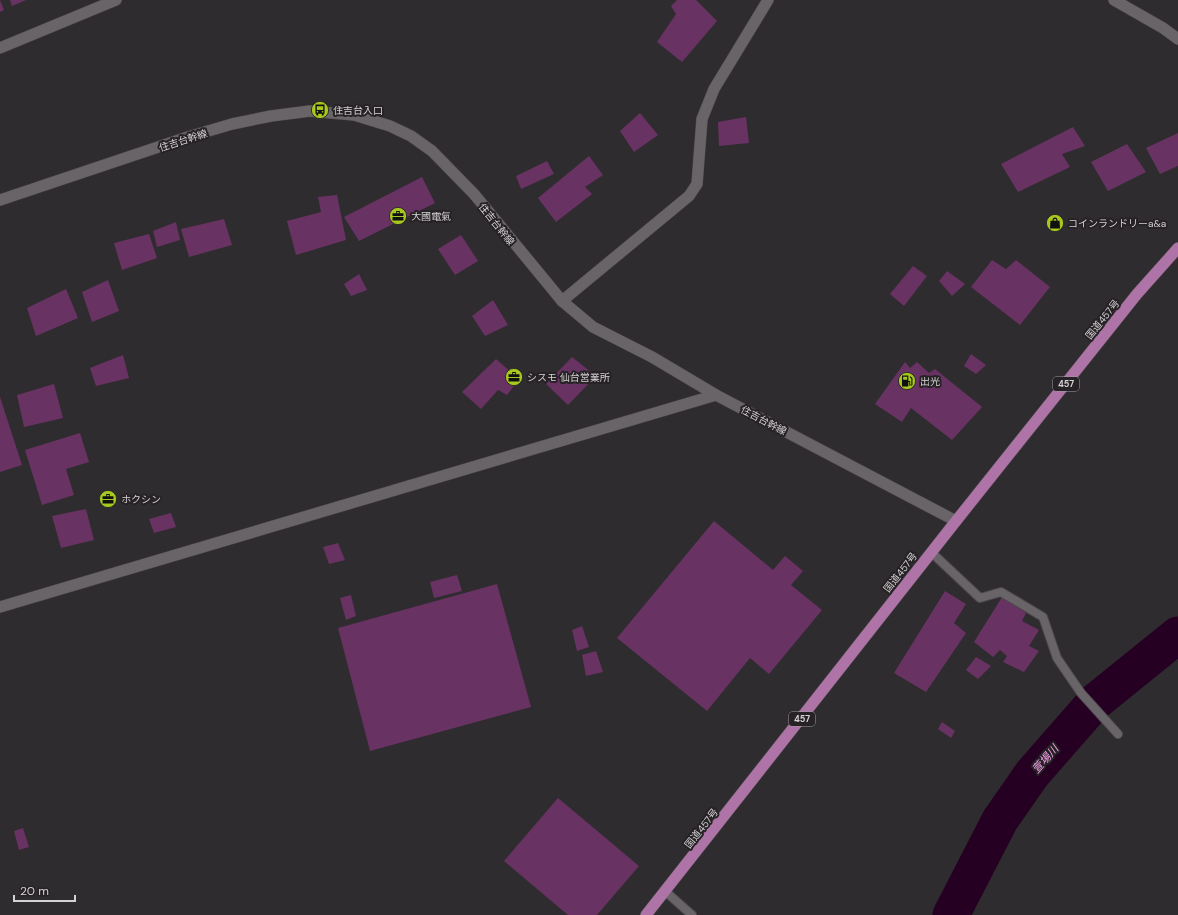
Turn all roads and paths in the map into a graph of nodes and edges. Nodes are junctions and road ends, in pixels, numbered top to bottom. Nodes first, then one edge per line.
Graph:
1 (116, 0) edge
2 (768, 0) edge
3 (1114, 0) edge
4 (1178, 39) edge
5 (0, 48) edge
6 (0, 200) edge
7 (1178, 248) edge
8 (562, 301) junction
9 (716, 396) junction
10 (956, 521) junction
11 (931, 552) junction
12 (0, 607) edge
13 (1118, 734) dead end
14 (666, 892) junction
15 (646, 915) edge
16 (692, 915) edge

1 - 5 street
2 - 8 street
3 - 4 street
6 - 8 street, 住吉台幹線
7 - 10 highway, 国道457号 / 457
8 - 9 street, 住吉台幹線
9 - 10 street, 住吉台幹線
9 - 12 street
10 - 11 highway, 国道457号 / 457
11 - 13 lane
11 - 14 highway, 国道457号 / 457
14 - 15 highway, 国道457号 / 457
14 - 16 lane

